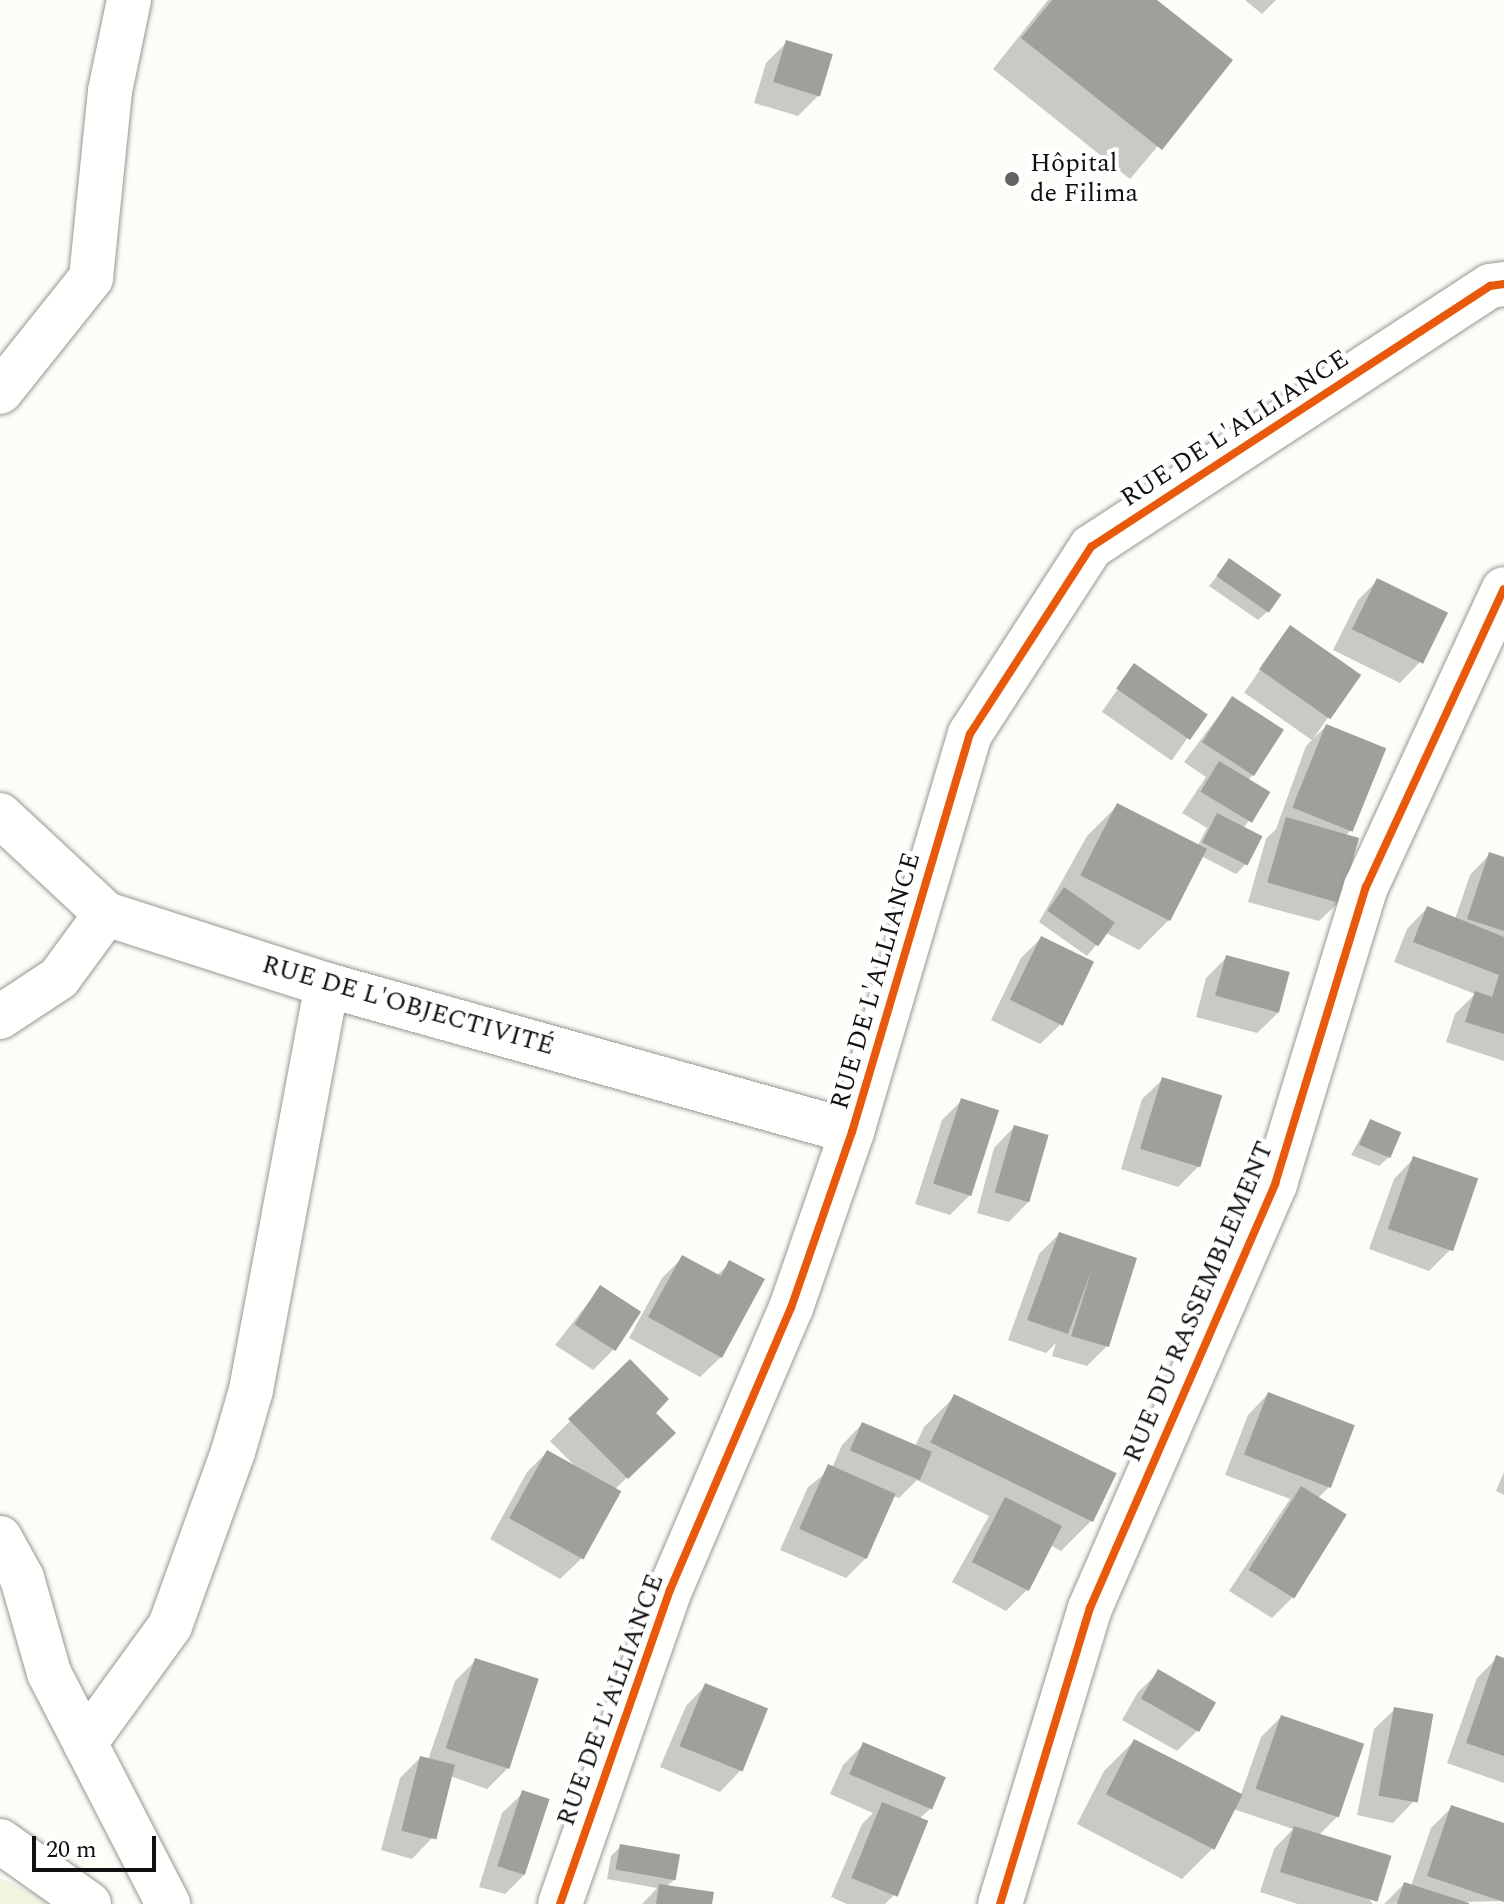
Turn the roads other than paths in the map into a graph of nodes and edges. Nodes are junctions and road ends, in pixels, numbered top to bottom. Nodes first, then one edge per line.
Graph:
1 (129, 0) edge
2 (1504, 284) edge
3 (0, 392) edge
4 (1504, 589) edge
5 (0, 815) edge
6 (106, 914) junction
7 (327, 985) junction
8 (0, 1017) edge
9 (852, 1132) junction
10 (0, 1538) edge
11 (0, 1617) edge
12 (39, 1640) junction
13 (85, 1743) junction
14 (0, 1841) edge
15 (89, 1904) edge
16 (168, 1904) edge
17 (560, 1904) edge
18 (1000, 1904) edge

1 - 3 street
2 - 9 street, RUE DE L'ALLIANCE
4 - 18 street, RUE DU RASSEMBLEMENT
5 - 6 street, RUE DE L'OBJECTIVITÉ
6 - 7 street, RUE DE L'OBJECTIVITÉ
6 - 8 street
7 - 9 street, RUE DE L'OBJECTIVITÉ
7 - 13 street
9 - 17 street, RUE DE L'ALLIANCE
10 - 12 street
11 - 12 street
12 - 13 street
13 - 16 street
14 - 15 street

